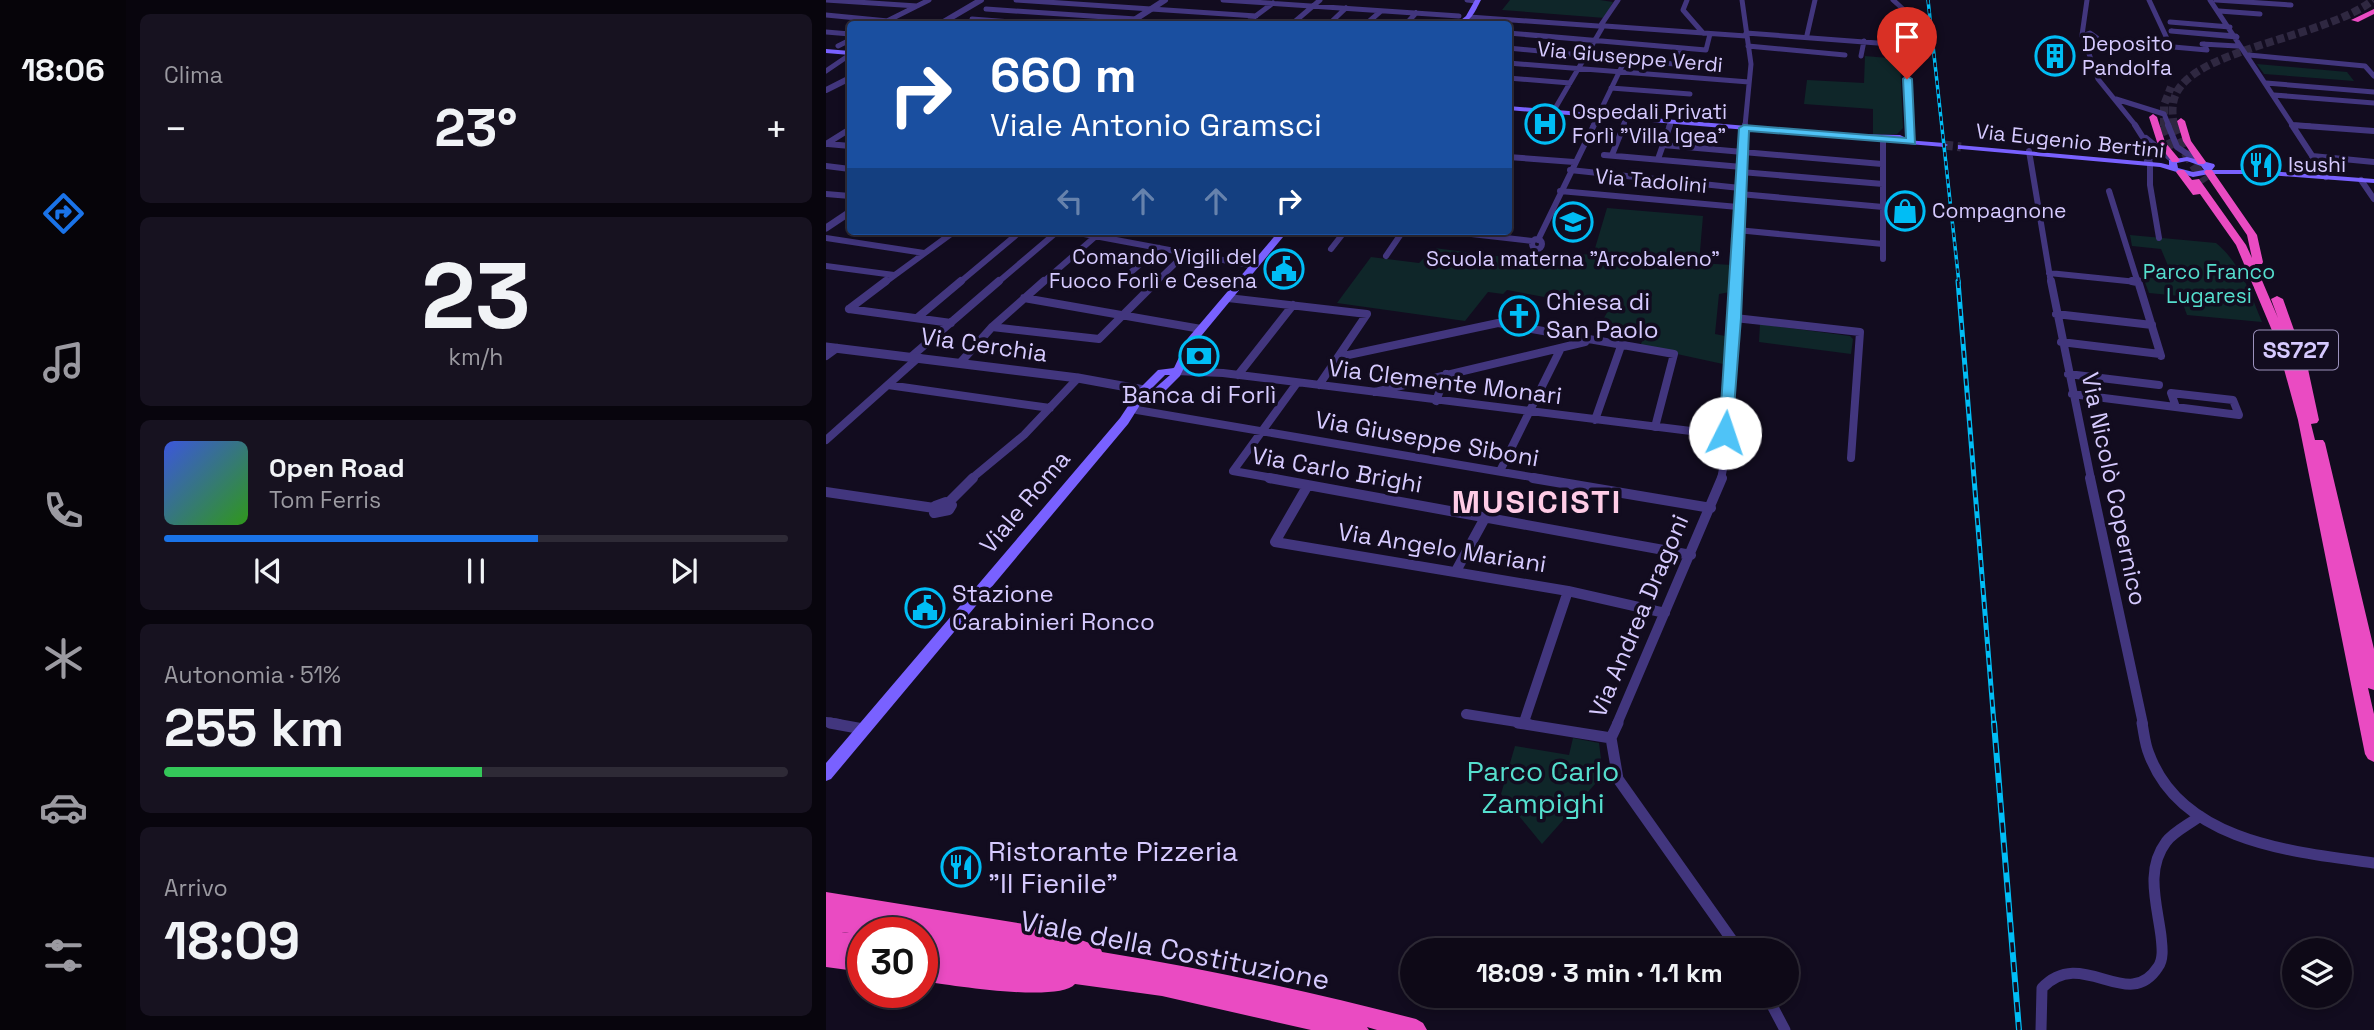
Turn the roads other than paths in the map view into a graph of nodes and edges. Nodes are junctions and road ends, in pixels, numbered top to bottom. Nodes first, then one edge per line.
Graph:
1 (826, 0) edge
2 (929, 0) edge
3 (981, 0) edge
4 (1015, 0) edge
5 (1165, 0) edge
6 (1223, 0) edge
7 (1320, 0) edge
8 (1467, 0) edge
9 (1478, 0) edge
10 (1618, 0) edge
11 (1687, 0) edge
12 (1742, 0) edge
13 (1815, 0) edge
14 (1893, 0) edge
15 (2087, 0) edge
16 (2149, 0) edge
17 (2210, 0) edge
18 (2216, 0) edge
19 (1059, 1) edge
20 (1275, 2) edge
21 (2270, 2) edge
22 (2291, 5) dead end
23 (917, 6) junction
24 (1312, 6) junction
25 (1152, 8) junction
26 (1346, 8) junction
27 (986, 9) dead end
28 (1000, 10) junction
29 (1381, 11) junction
30 (2218, 11) junction
31 (2374, 11) edge
32 (1040, 13) junction
33 (1416, 13) junction
34 (2260, 14) dead end
35 (826, 15) edge
36 (1256, 16) junction
37 (1461, 18) edge
38 (972, 19) dead end
39 (1136, 19) junction
40 (888, 20) joint
41 (985, 20) junction
42 (2355, 20) dead end
43 (945, 21) edge
44 (994, 21) edge
45 (1027, 21) edge
46 (1133, 21) edge
47 (1249, 21) edge
48 (1295, 21) edge
49 (1332, 21) edge
50 (1369, 21) edge
51 (1409, 21) edge
52 (2170, 22) dead end
53 (1602, 26) junction
54 (2081, 26) junction
55 (2230, 27) junction
56 (826, 32) edge
57 (1512, 33) edge
58 (1707, 33) junction
59 (847, 34) edge
60 (1746, 34) junction
61 (1807, 36) junction
62 (2082, 36) junction
63 (2236, 37) junction
64 (2094, 38) junction
65 (1594, 41) junction
66 (1864, 41) junction
67 (847, 42) edge
68 (2186, 43) dead end
69 (2204, 44) junction
70 (1905, 45) junction
71 (2170, 45) junction
72 (838, 46) dead end
73 (1748, 46) junction
74 (2085, 46) junction
75 (2237, 46) dead end
76 (1512, 48) edge
77 (1680, 48) junction
78 (826, 51) edge
79 (847, 54) edge
80 (847, 55) edge
81 (1584, 55) junction
82 (1845, 55) dead end
83 (2249, 55) junction
84 (1861, 56) dead end
85 (1625, 60) junction
86 (1512, 63) edge
87 (828, 68) edge
88 (1578, 68) junction
89 (1619, 72) junction
90 (2374, 76) edge
91 (1512, 78) edge
92 (847, 80) edge
93 (1570, 82) junction
94 (1749, 82) junction
95 (2266, 83) junction
96 (1611, 88) junction
97 (826, 90) edge
98 (2374, 92) edge
99 (1690, 94) dead end
100 (2274, 95) junction
101 (2113, 98) junction
102 (2374, 103) edge
103 (2133, 104) junction
104 (1512, 108) edge
105 (2123, 110) junction
106 (1553, 112) junction
107 (1596, 116) junction
108 (2153, 117) tunnel mouth
109 (1626, 118) junction
110 (2181, 121) tunnel mouth
111 (1671, 122) junction
112 (2292, 125) junction
113 (1744, 128) junction
114 (847, 131) edge
115 (2374, 131) edge
116 (2142, 134) junction
117 (1907, 138) junction
118 (847, 140) edge
119 (1883, 140) junction
120 (827, 144) edge
121 (838, 144) junction
122 (1663, 145) junction
123 (1944, 145) tunnel mouth
124 (847, 146) edge
125 (1743, 151) junction
126 (2029, 152) junction
127 (1604, 155) dead end
128 (1612, 155) junction
129 (2312, 156) junction
130 (1512, 159) edge
131 (1658, 159) junction
132 (1574, 162) junction
133 (2148, 162) junction
134 (2374, 162) edge
135 (1882, 164) junction
136 (2176, 165) junction
137 (826, 166) edge
138 (847, 169) edge
139 (1742, 169) junction
140 (1570, 170) junction
141 (2203, 171) junction
142 (2326, 177) junction
143 (2361, 180) junction
144 (2374, 181) edge
145 (1883, 184) junction
146 (1560, 191) junction
147 (1740, 191) junction
148 (2109, 191) dead end
149 (826, 194) edge
150 (847, 196) edge
151 (2374, 199) edge
152 (1738, 206) junction
153 (1884, 207) junction
154 (847, 214) edge
155 (826, 221) edge
156 (836, 221) junction
157 (826, 228) edge
158 (1737, 230) junction
159 (949, 235) edge
160 (1016, 235) edge
161 (1053, 235) edge
162 (1090, 235) edge
163 (1281, 235) edge
164 (1342, 235) edge
165 (1400, 235) edge
166 (1494, 235) edge
167 (1096, 236) junction
168 (826, 238) edge
169 (2159, 238) dead end
170 (1882, 244) junction
171 (1159, 248) junction
172 (1331, 249) dead end
173 (924, 253) junction
174 (1186, 253) junction
175 (1386, 256) dead end
176 (1883, 259) dead end
177 (2253, 260) junction
178 (1255, 266) junction
179 (828, 268) edge
180 (2049, 273) junction
181 (894, 275) junction
182 (1123, 279) dead end
183 (2137, 282) junction
184 (1024, 298) junction
185 (1228, 298) junction
186 (1293, 305) junction
187 (2056, 314) junction
188 (1121, 316) junction
189 (917, 318) junction
190 (1735, 318) junction
191 (951, 323) junction
192 (2152, 325) junction
193 (992, 327) junction
194 (1201, 329) junction
195 (1589, 341) junction
196 (2061, 342) junction
197 (1620, 346) junction
198 (826, 347) edge
199 (837, 348) junction
200 (1561, 348) junction
201 (826, 356) edge
202 (916, 357) junction
203 (1339, 357) junction
204 (960, 363) junction
205 (1172, 372) junction
206 (1446, 374) junction
207 (2068, 374) junction
208 (1238, 375) junction
209 (1078, 379) junction
210 (1297, 383) junction
211 (888, 385) junction
212 (1319, 385) junction
213 (2159, 385) dead end
214 (1145, 390) junction
215 (1373, 393) junction
216 (2072, 394) junction
217 (1436, 401) junction
218 (2176, 407) junction
219 (1050, 408) junction
220 (1137, 410) junction
221 (1530, 412) junction
222 (1595, 420) junction
223 (1124, 421) junction
224 (1655, 427) junction
225 (1722, 427) junction
226 (1706, 429) junction
227 (1263, 430) junction
228 (826, 440) edge
229 (1851, 458) dead end
230 (1500, 471) junction
231 (1308, 485) junction
232 (826, 492) edge
233 (1711, 508) junction
234 (1486, 516) junction
235 (2335, 544) junction
236 (1691, 555) junction
237 (1456, 571) junction
238 (1568, 591) junction
239 (1665, 613) junction
240 (2374, 682) edge
241 (1466, 714) dead end
242 (826, 722) edge
243 (1524, 722) junction
244 (863, 729) junction
245 (1611, 738) junction
246 (2374, 754) edge
247 (826, 774) edge
248 (2200, 816) junction
249 (2374, 863) edge
250 (826, 901) edge
251 (826, 920) edge
252 (847, 923) edge
253 (938, 936) edge
254 (1731, 938) edge
255 (826, 940) edge
256 (847, 943) edge
257 (938, 955) edge
258 (826, 957) edge
259 (847, 960) edge
260 (1121, 964) junction
261 (938, 973) edge
262 (1105, 979) junction
263 (1773, 1008) edge
264 (1358, 1030) edge
265 (1416, 1030) edge
266 (1785, 1030) edge
267 (2041, 1030) edge

1 - 23 street
2 - 23 street
3 - 43 street
4 - 19 street
4 - 28 street
5 - 25 street
6 - 20 street
7 - 24 street
8 - 9 street
9 - 37 main road
10 - 53 street
11 - 58 street
12 - 60 street, Via Andrea Dragoni
13 - 61 street
14 - 70 street
15 - 54 street
16 - 71 street
17 - 30 street
18 - 21 street
19 - 25 street
19 - 32 street
20 - 24 street
20 - 36 street
21 - 22 street
23 - 40 street
24 - 26 street
24 - 48 street
25 - 36 street
25 - 39 street
26 - 29 street
26 - 49 street
27 - 28 street
28 - 32 street
28 - 41 street
29 - 33 street
29 - 50 street
30 - 34 street
30 - 55 street
31 - 42 highway
32 - 39 street
32 - 45 street
33 - 37 street
33 - 51 street
35 - 40 street
36 - 47 street
37 - 53 street
38 - 41 street
39 - 46 street
41 - 44 street
52 - 55 street
53 - 58 street
53 - 65 street
54 - 62 street
54 - 64 street
55 - 63 street
56 - 59 street
57 - 65 street
58 - 60 street
58 - 77 street
60 - 61 street
60 - 73 street, Via Andrea Dragoni
61 - 66 street
62 - 64 street
62 - 74 street
63 - 63 street
63 - 83 street
64 - 71 street
64 - 74 street
65 - 77 street
65 - 81 street
66 - 70 street
66 - 84 street
67 - 72 street
68 - 69 street
69 - 71 street
69 - 75 street
70 - 117 street
73 - 82 street
73 - 94 street, Via Andrea Dragoni
74 - 101 street
76 - 81 street
77 - 85 street
78 - 79 main road
80 - 87 street
81 - 85 street
81 - 88 street
83 - 90 street
83 - 95 street
85 - 89 street
86 - 88 street, Via Giuseppe Verdi
88 - 89 street, Via Giuseppe Verdi
88 - 93 street
89 - 94 street, Via Giuseppe Verdi
89 - 96 street
91 - 93 street
92 - 97 street
93 - 106 street
94 - 113 street, Via Andrea Dragoni
95 - 98 street
95 - 100 street
96 - 99 street
96 - 107 street
100 - 102 street
100 - 112 street
101 - 103 street
101 - 105 street
103 - 105 street
103 - 141 street
104 - 106 main road
105 - 116 street
106 - 107 main road
107 - 109 main road
107 - 132 street
108 - 136 highway
109 - 111 main road
109 - 128 street
110 - 141 highway
111 - 113 main road
111 - 122 street
112 - 115 street
112 - 129 street
113 - 119 main road
113 - 125 street, Via Andrea Dragoni
114 - 120 street
116 - 133 street
116 - 136 street
117 - 119 main road
117 - 123 main road
118 - 121 street
119 - 135 street
120 - 121 street
121 - 124 street
122 - 125 street
122 - 131 street
125 - 135 street
125 - 139 street, Via Andrea Dragoni
126 - 126 main road, Via Eugenio Bertini
126 - 133 main road, Via Eugenio Bertini
126 - 180 street, Via Nicolò Copernico
127 - 128 street
128 - 131 street
129 - 134 street
129 - 142 street
130 - 132 street
131 - 139 street
132 - 140 street
133 - 136 main road, Via Eugenio Bertini
133 - 169 street
135 - 145 street
136 - 141 main road, Via Eugenio Bertini
136 - 141 main road, Via Eugenio Bertini
136 - 177 highway
137 - 138 street
139 - 145 street
139 - 147 street, Via Andrea Dragoni
140 - 146 street
140 - 147 street
141 - 142 main road, Via Eugenio Bertini
141 - 177 highway, SS727
142 - 143 main road, Via Eugenio Bertini
143 - 144 main road, Via Eugenio Bertini
143 - 151 street
145 - 153 street
146 - 152 street, Via Tadolini
146 - 166 street
147 - 152 street, Via Andrea Dragoni
147 - 153 street
148 - 183 street
149 - 150 street
152 - 158 street, Via Andrea Dragoni
153 - 170 street
154 - 156 street
155 - 156 street
156 - 157 street
158 - 170 street
158 - 190 street, Via Andrea Dragoni
159 - 173 street
160 - 189 street
161 - 191 street
162 - 167 street
163 - 178 main road
164 - 172 street
165 - 175 street
167 - 171 street
167 - 184 street
168 - 173 street
170 - 176 street
171 - 174 street
171 - 182 street
173 - 181 street
174 - 178 street
174 - 188 street
177 - 235 highway, SS727
178 - 185 main road
179 - 181 street
180 - 183 street
180 - 187 street, Via Nicolò Copernico
181 - 189 street
183 - 192 street
184 - 188 street
184 - 193 street
185 - 186 street
185 - 194 main road
186 - 203 street
186 - 208 street
187 - 192 street
187 - 196 street, Via Nicolò Copernico
188 - 193 street
188 - 194 street
189 - 191 street
190 - 225 street, Via Andrea Dragoni
190 - 229 street
191 - 202 street
192 - 196 street
193 - 204 street
194 - 205 main road
195 - 197 street
195 - 200 street
195 - 203 street
196 - 207 street, Via Nicolò Copernico
197 - 222 street
197 - 224 street
198 - 199 street, Via Cerchia
199 - 201 street
199 - 202 street, Via Cerchia
200 - 206 street
200 - 221 street
202 - 204 street, Via Cerchia
202 - 211 street
203 - 212 street
204 - 209 street, Via Cerchia
205 - 208 street, Via Clemente Monari
205 - 214 main road
206 - 215 street
206 - 217 street
207 - 213 street
207 - 216 street, Via Nicolò Copernico
208 - 210 street, Via Clemente Monari
209 - 214 street, Via Cerchia
209 - 219 street
210 - 212 street, Via Clemente Monari
210 - 227 street
211 - 219 street
211 - 228 street
212 - 215 street, Via Clemente Monari
214 - 220 main road, Viale Roma
214 - 223 main road, Viale Roma
215 - 217 street, Via Clemente Monari
216 - 218 street
216 - 248 street, Via Nicolò Copernico
217 - 221 street, Via Clemente Monari
218 - 218 street
219 - 232 street
220 - 223 main road, Viale Roma
220 - 227 street, Via Giuseppe Siboni
221 - 222 street, Via Clemente Monari
221 - 230 street
222 - 224 street, Via Clemente Monari
223 - 244 main road, Viale Roma
224 - 226 street, Via Clemente Monari
225 - 226 street
225 - 226 street, Via Clemente Monari
225 - 233 street, Via Andrea Dragoni
227 - 230 street, Via Giuseppe Siboni
227 - 231 street, Via Carlo Brighi
230 - 233 street, Via Giuseppe Siboni
231 - 234 street, Via Carlo Brighi
231 - 237 street, Via Angelo Mariani
233 - 236 street, Via Andrea Dragoni
234 - 236 street, Via Carlo Brighi
234 - 237 street
235 - 240 highway, SS727
235 - 246 highway, SS727
236 - 239 street, Via Andrea Dragoni
237 - 238 street, Via Angelo Mariani
238 - 239 street, Via Angelo Mariani
238 - 243 street
239 - 245 street, Via Andrea Dragoni
241 - 243 street
242 - 244 street
243 - 245 street
244 - 247 main road, Viale Roma
245 - 254 street, Via Andrea Dragoni
248 - 249 street, Via Nicolò Copernico
248 - 267 street
250 - 260 highway
251 - 252 highway
253 - 260 highway, Viale della Costituzione
255 - 256 highway
257 - 262 highway, Viale della Costituzione
258 - 259 highway
260 - 265 highway, Viale della Costituzione
261 - 262 highway
262 - 264 highway, Viale della Costituzione
263 - 266 street

